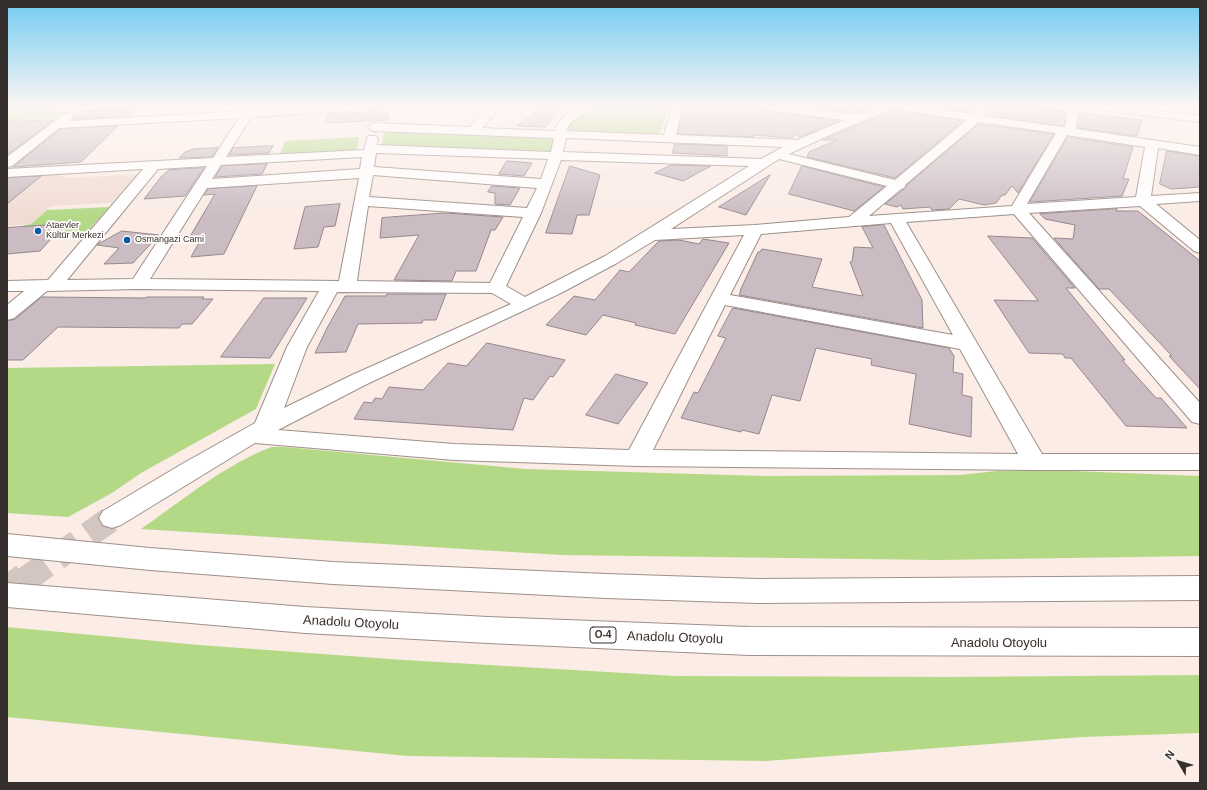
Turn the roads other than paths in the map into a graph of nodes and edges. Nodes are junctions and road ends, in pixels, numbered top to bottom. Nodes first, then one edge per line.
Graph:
1 (32, 144) edge
2 (229, 144) edge
3 (372, 144) edge
4 (559, 144) edge
5 (797, 144) edge
6 (800, 144) joint
7 (946, 144) edge
8 (1059, 144) edge
9 (1152, 144) joint
10 (371, 151) junction
11 (1200, 151) edge
12 (556, 156) junction
13 (771, 159) junction
14 (7, 163) edge
15 (216, 163) junction
16 (153, 166) junction
17 (367, 172) junction
18 (7, 173) edge
19 (202, 184) junction
20 (546, 184) junction
21 (899, 185) junction
22 (1200, 197) edge
23 (362, 201) junction
24 (1143, 201) junction
25 (1017, 209) junction
26 (533, 213) junction
27 (896, 218) junction
28 (854, 221) junction
29 (756, 230) junction
30 (651, 236) junction
31 (1200, 248) edge
32 (138, 284) junction
33 (48, 285) junction
34 (7, 286) edge
35 (340, 286) junction
36 (496, 288) junction
37 (720, 299) junction
38 (525, 304) junction
39 (7, 314) edge
40 (968, 344) junction
41 (1200, 417) edge
42 (258, 431) junction
43 (637, 458) junction
44 (1035, 462) junction
45 (1200, 462) edge
46 (112, 518) tunnel mouth
47 (7, 545) edge
48 (1200, 588) edge
49 (7, 594) tunnel mouth
50 (1200, 642) edge

1 - 14 main road
2 - 15 main road
3 - 10 main road
4 - 12 main road
5 - 6 main road
6 - 13 main road
7 - 21 main road
8 - 25 main road
9 - 11 main road
9 - 24 main road
10 - 12 main road
10 - 15 main road
10 - 17 main road
12 - 13 main road
12 - 20 main road
13 - 21 main road
13 - 30 main road
15 - 16 main road
15 - 19 main road
16 - 18 main road
16 - 33 main road
17 - 19 main road
17 - 20 main road
17 - 23 main road
19 - 32 main road
20 - 26 main road
21 - 28 main road
22 - 24 main road
23 - 26 main road
23 - 35 main road
24 - 25 main road
24 - 31 main road
25 - 27 main road
25 - 41 main road
26 - 36 main road
27 - 28 main road
27 - 40 main road
28 - 29 main road
29 - 30 main road
29 - 37 main road
30 - 38 main road
32 - 33 main road
32 - 35 main road
33 - 34 main road
33 - 39 main road
35 - 36 main road
35 - 42 main road
36 - 38 main road
37 - 40 main road
37 - 43 main road
38 - 42 main road
40 - 44 main road
42 - 43 main road
42 - 46 main road
43 - 44 main road
44 - 45 main road
47 - 48 main road
49 - 50 main road, Anadolu Otoyolu / O-4

